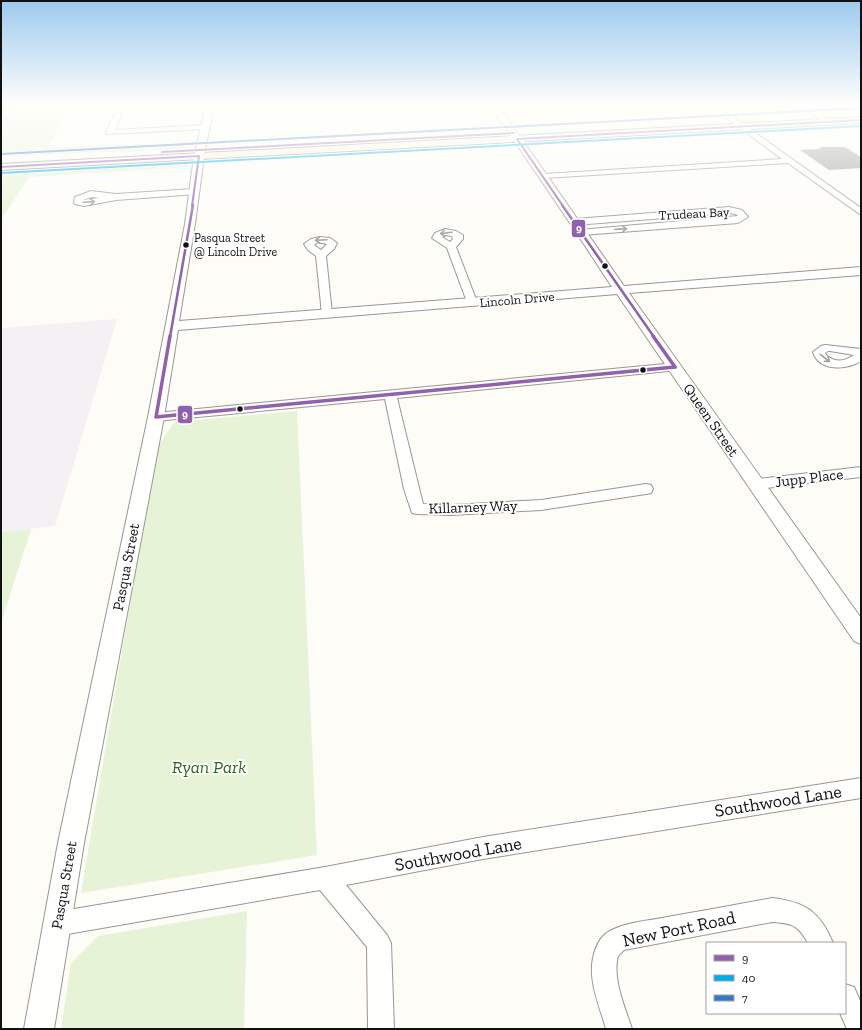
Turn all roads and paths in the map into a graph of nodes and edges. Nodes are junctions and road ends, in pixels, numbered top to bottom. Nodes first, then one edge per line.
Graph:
1 (197, 153) edge
2 (199, 153) joint
3 (527, 153) edge
4 (777, 153) edge
5 (102, 156) junction
6 (1, 160) edge
7 (788, 161) junction
8 (1, 164) edge
9 (1, 167) edge
10 (544, 176) junction
11 (194, 192) junction
12 (116, 197) dead end
13 (848, 202) junction
14 (861, 202) edge
15 (861, 212) edge
16 (575, 222) junction
17 (582, 232) junction
18 (451, 247) dead end
19 (321, 255) dead end
20 (861, 271) edge
21 (620, 290) junction
22 (472, 302) junction
23 (327, 314) junction
24 (172, 326) junction
25 (861, 352) edge
26 (861, 356) edge
27 (675, 367) junction
28 (390, 394) junction
29 (156, 417) junction
30 (861, 472) edge
31 (756, 484) junction
32 (646, 489) dead end
33 (861, 635) edge
34 (861, 788) edge
35 (325, 878) junction
36 (56, 924) junction
37 (820, 942) edge
38 (846, 998) edge
39 (39, 1029) edge
40 (381, 1029) edge
41 (619, 1029) edge
42 (860, 1029) edge

1 - 5 main road
2 - 9 main road
2 - 11 street, Pasqua Street
3 - 10 street, Queen Street
4 - 7 street
5 - 6 main road
5 - 8 main road
7 - 10 street
7 - 13 street
10 - 16 street, Queen Street
11 - 12 street
11 - 24 street, Pasqua Street
13 - 14 street
13 - 15 street
16 - 17 street, Queen Street
17 -> 16 street, Trudeau Bay
17 - 21 street, Queen Street
18 - 22 street
19 - 23 street
20 - 21 street, Lincoln Drive
21 - 22 street, Lincoln Drive
21 - 27 street, Queen Street
22 - 23 street, Lincoln Drive
23 - 24 street, Lincoln Drive
24 - 29 street, Pasqua Street
25 -> 26 street
27 - 28 street
27 - 31 street, Queen Street
28 - 29 street
28 - 32 street, Killarney Way
29 - 36 street, Pasqua Street
30 - 31 street, Jupp Place
31 - 33 street, Queen Street
34 - 35 street, Southwood Lane
35 - 36 street, Southwood Lane
35 - 40 street
36 - 39 street, Pasqua Street
37 - 41 street, New Port Road
38 - 42 street

